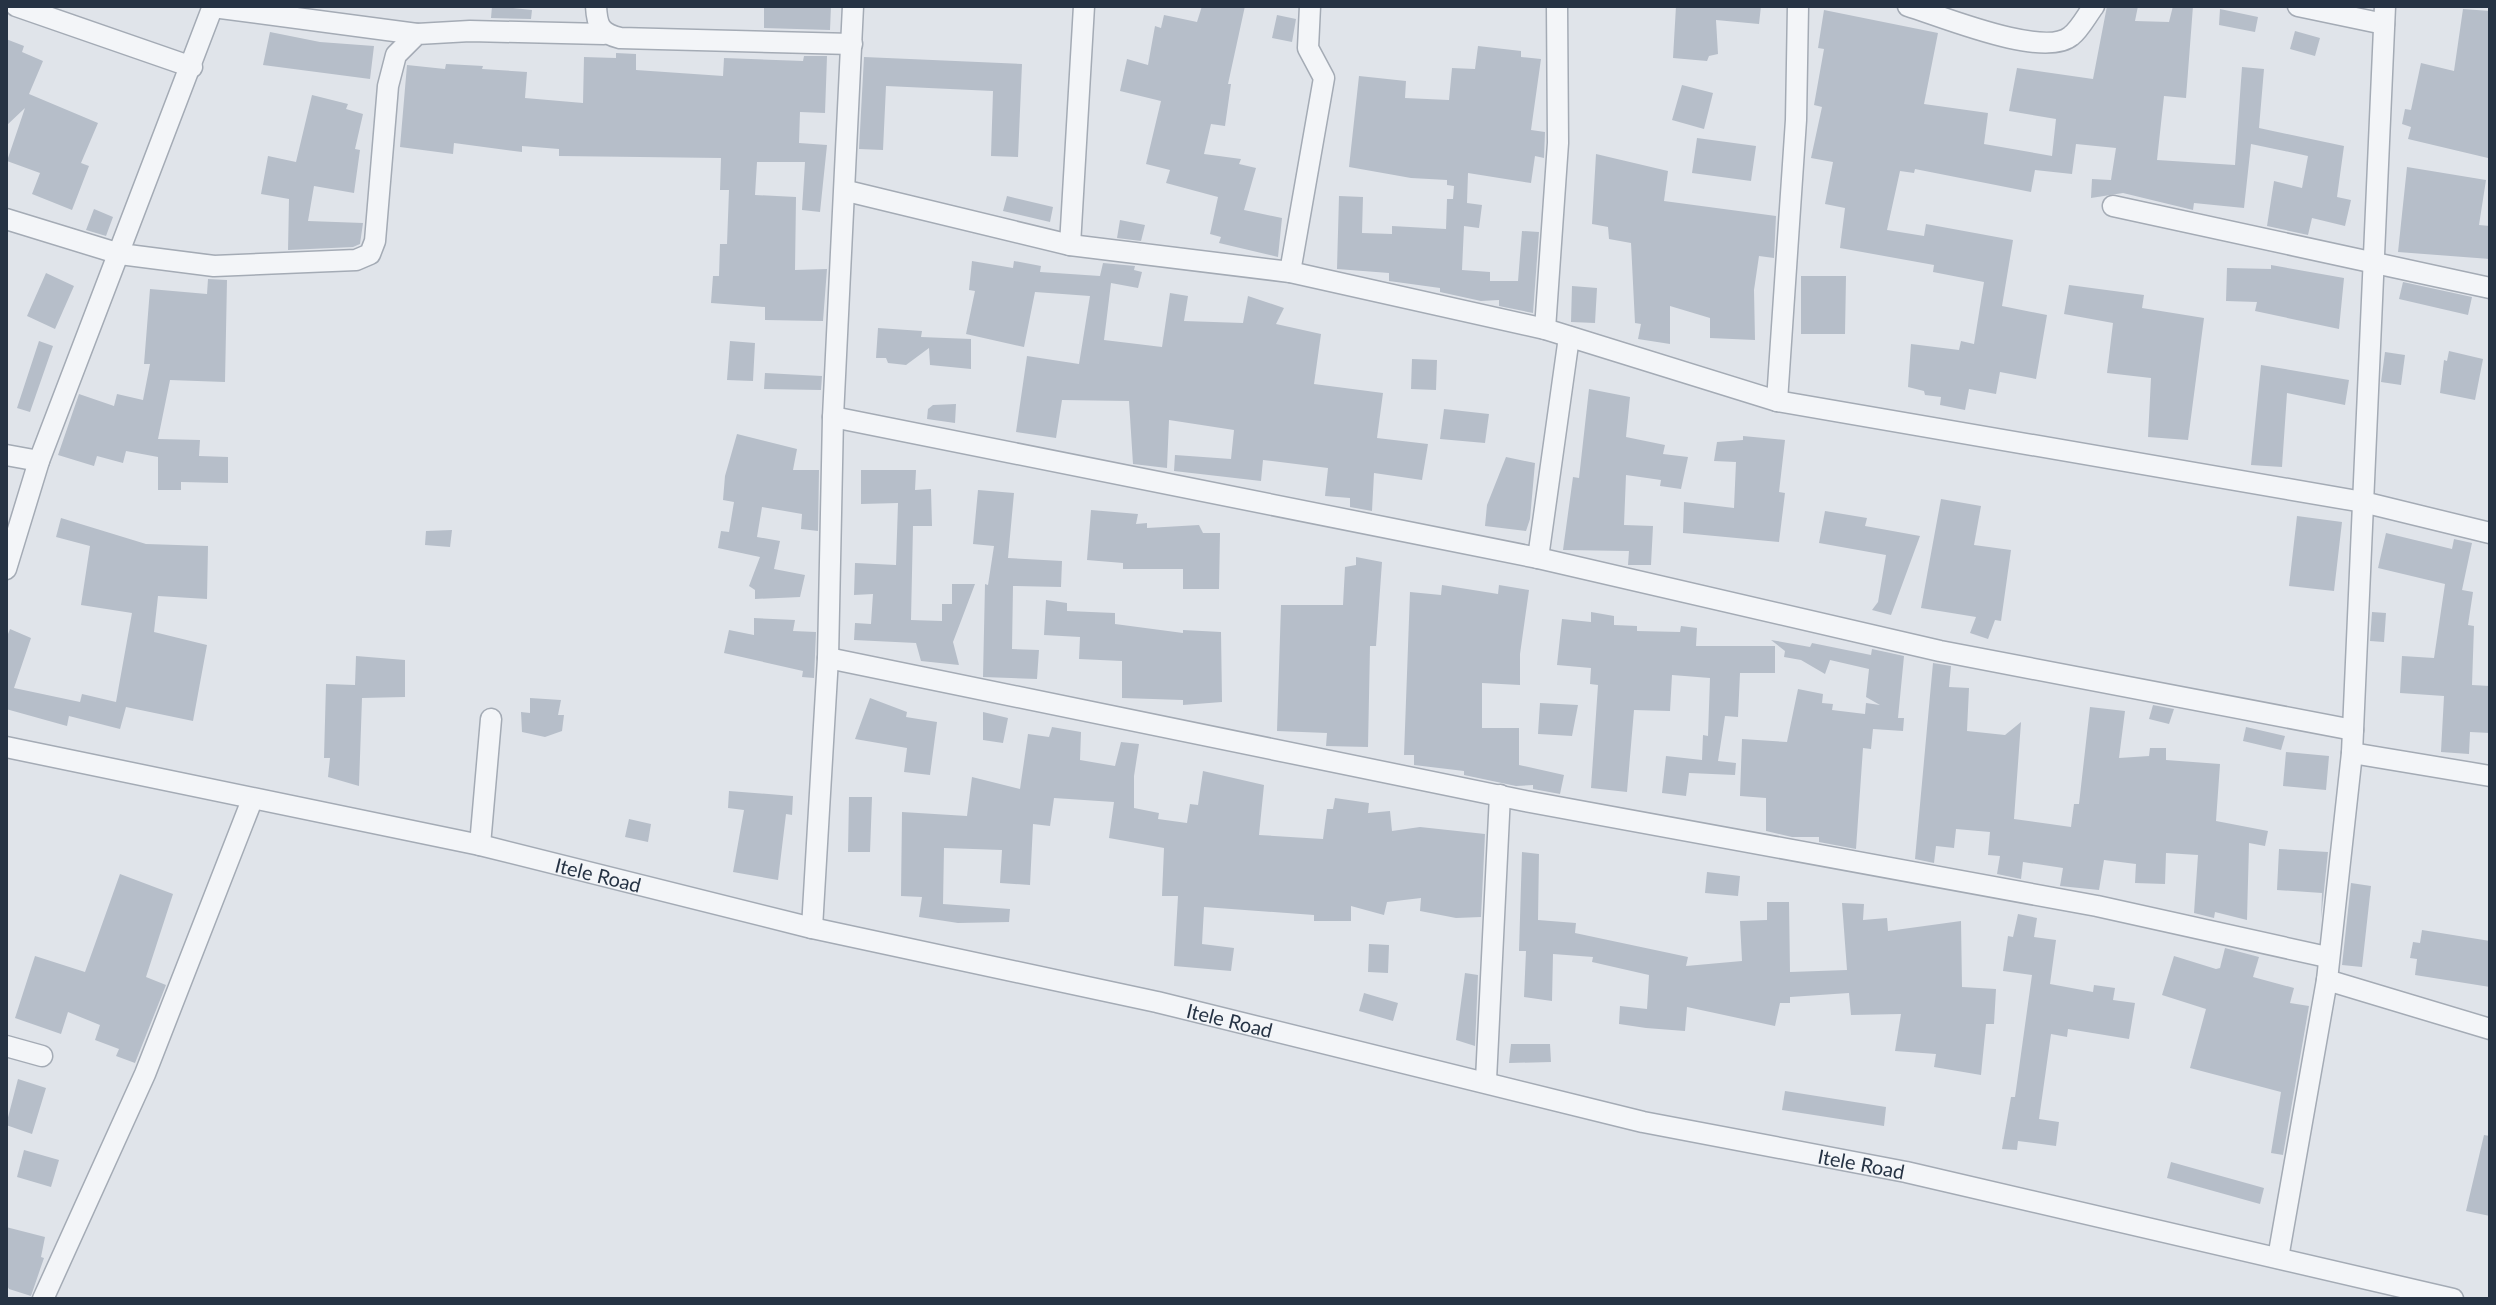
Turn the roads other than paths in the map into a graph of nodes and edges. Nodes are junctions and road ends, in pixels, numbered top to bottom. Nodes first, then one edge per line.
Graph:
1 (16, 6) edge
2 (213, 6) edge
3 (596, 6) edge
4 (853, 6) edge
5 (1084, 6) edge
6 (1310, 6) edge
7 (1557, 6) edge
8 (1798, 6) edge
9 (1908, 6) edge
10 (2094, 6) edge
11 (2298, 6) edge
12 (2384, 15) edge
13 (417, 34) junction
14 (604, 34) junction
15 (852, 44) junction
16 (192, 67) junction
17 (847, 191) junction
18 (2113, 206) dead end
19 (6, 219) edge
20 (1070, 245) junction
21 (120, 254) junction
22 (2374, 261) junction
23 (1290, 272) junction
24 (2490, 288) edge
25 (1545, 329) junction
26 (1569, 337) junction
27 (1777, 401) junction
28 (833, 417) junction
29 (6, 455) edge
30 (39, 461) junction
31 (2363, 502) junction
32 (2490, 533) edge
33 (1538, 558) junction
34 (6, 569) edge
35 (828, 658) junction
36 (491, 719) dead end
37 (2353, 730) junction
38 (6, 747) edge
39 (2352, 753) junction
40 (2490, 776) edge
41 (1500, 795) junction
42 (252, 800) junction
43 (480, 845) junction
44 (812, 928) junction
45 (2327, 957) junction
46 (2327, 980) junction
47 (2490, 1029) edge
48 (6, 1046) edge
49 (42, 1056) dead end
50 (1486, 1080) junction
51 (2278, 1258) junction
52 (43, 1299) edge
53 (2453, 1299) edge

1 - 16 street
2 - 13 street
2 - 16 street
3 - 14 street
4 - 15 street
5 - 20 street
6 - 23 street
7 - 25 street
8 - 27 street
9 - 10 street
11 - 12 street
12 - 22 street
13 - 14 street
13 - 21 street
14 - 15 street
15 - 17 street
16 - 21 street
17 - 20 street
17 - 28 street
18 - 22 street
19 - 21 street
20 - 23 street
21 - 30 street
22 - 24 street
22 - 31 street
23 - 25 street
25 - 26 street
26 - 27 street
26 - 33 street
27 - 31 street
28 - 33 street
28 - 35 street
29 - 30 street
30 - 34 street
31 - 32 street
31 - 37 street
33 - 37 street
35 - 41 street
35 - 44 street
36 - 43 street
37 - 39 street
38 - 42 street, Itele Road
39 - 40 street
39 - 45 street
41 - 45 street
41 - 50 street
42 - 43 street, Itele Road
42 - 52 street
43 - 44 street, Itele Road
44 - 50 street, Itele Road
45 - 46 street
46 - 47 street
46 - 51 street
48 - 49 street
50 - 51 street, Itele Road
51 - 53 street, Itele Road

